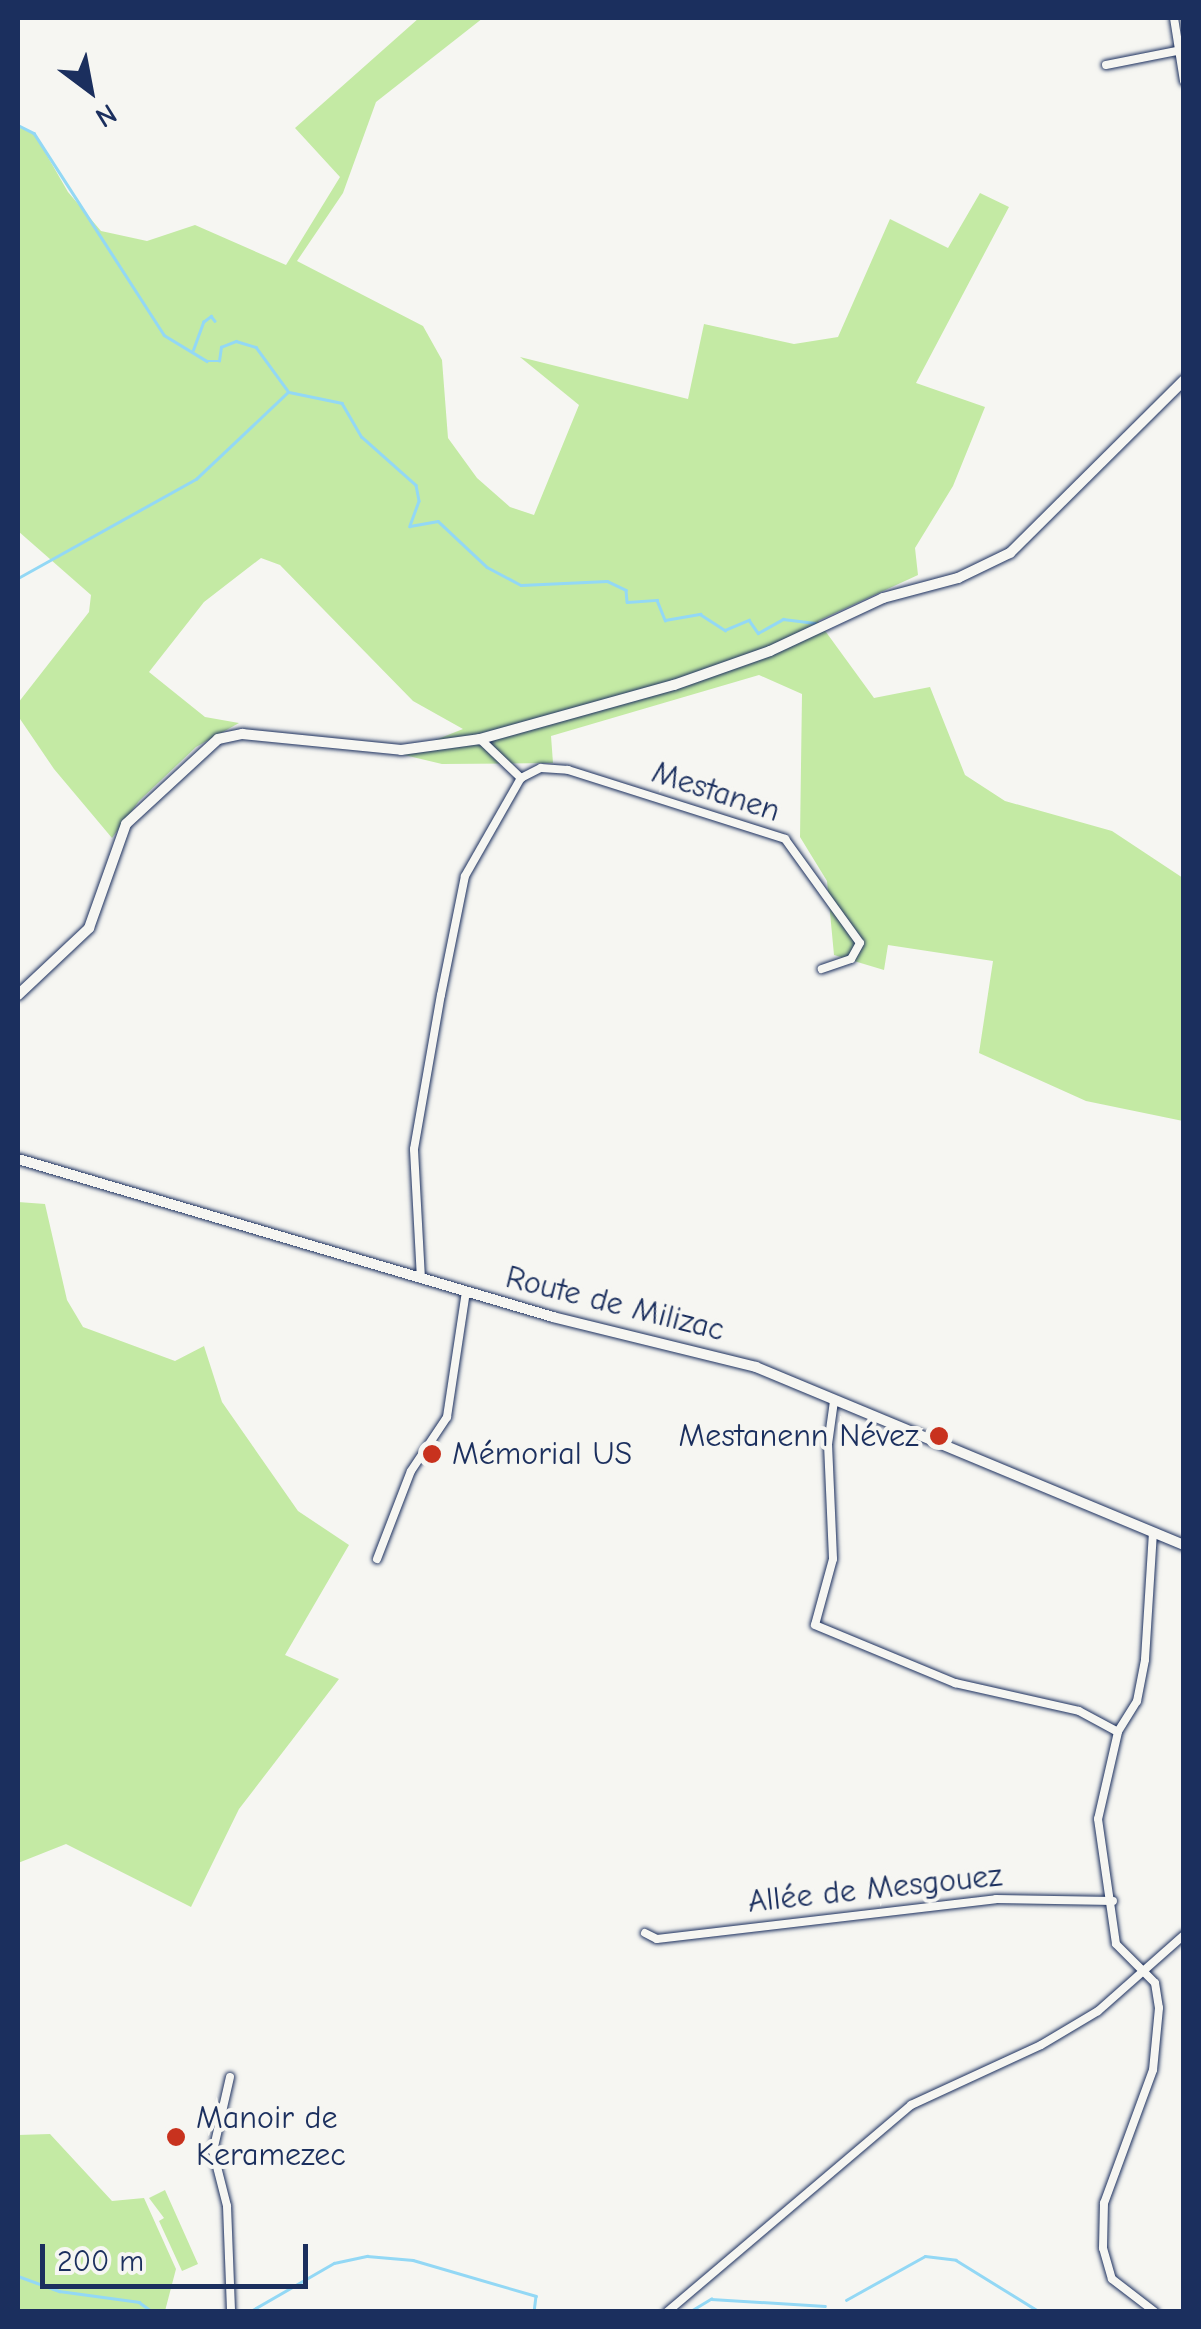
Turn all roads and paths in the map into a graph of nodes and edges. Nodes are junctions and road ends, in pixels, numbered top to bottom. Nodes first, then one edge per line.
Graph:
1 (1174, 18) edge
2 (1177, 51) junction
3 (1106, 65) dead end
4 (1184, 81) edge
5 (1184, 380) edge
6 (480, 739) junction
7 (521, 778) junction
8 (822, 969) dead end
9 (18, 995) edge
10 (18, 1159) edge
11 (421, 1279) junction
12 (466, 1292) junction
13 (834, 1401) junction
14 (1154, 1532) junction
15 (1184, 1545) edge
16 (377, 1559) dead end
17 (1118, 1732) junction
18 (1112, 1901) junction
19 (645, 1934) dead end
20 (1184, 1935) edge
21 (1144, 1970) junction
22 (230, 2077) dead end
23 (231, 2312) edge
24 (667, 2312) edge
25 (1155, 2312) edge

1 - 2 street
2 - 3 street
2 - 4 street
5 - 6 street
6 - 7 street
6 - 9 street
7 - 8 street, Mestanen
7 - 11 street
10 - 11 street, Route de Milizac
11 - 12 street, Route de Milizac
12 - 13 street, Route de Milizac
12 - 16 street
13 - 14 street, Route de Milizac
13 - 17 street
14 - 15 street, Route de Milizac
14 - 17 street
17 - 18 street
18 - 19 street, Allée de Mesgouez
18 - 21 street
20 - 21 street
21 - 24 street
21 - 25 street
22 - 23 street

